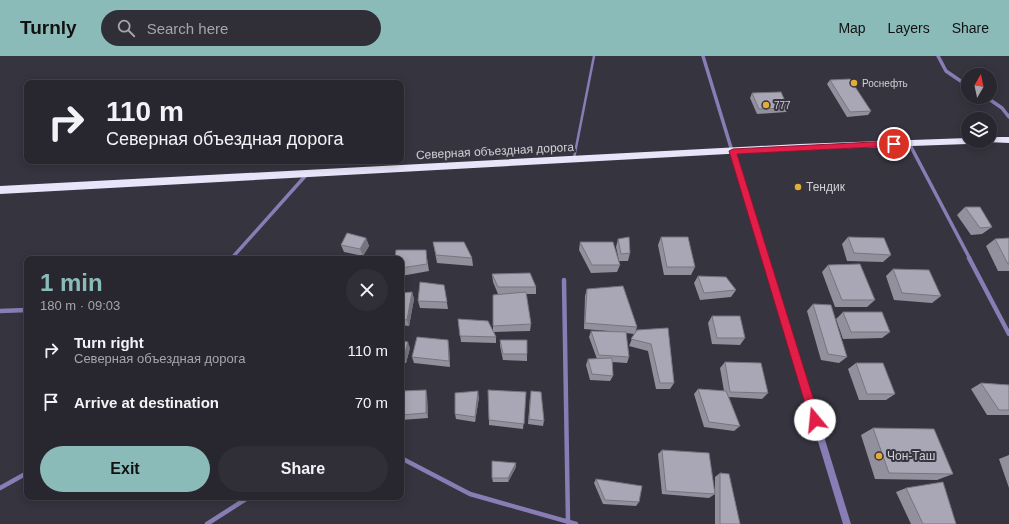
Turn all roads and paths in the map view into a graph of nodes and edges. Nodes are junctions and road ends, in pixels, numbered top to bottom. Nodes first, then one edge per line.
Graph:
1 (594, 56) edge
2 (703, 56) edge
3 (938, 56) edge
4 (961, 81) edge
5 (996, 104) edge
6 (1009, 117) edge
7 (997, 140) edge
8 (1009, 140) edge
9 (961, 141) edge
10 (909, 143) junction
11 (733, 151) junction
12 (574, 160) junction
13 (308, 174) junction
14 (0, 190) edge
15 (234, 256) edge
16 (564, 280) dead end
17 (24, 310) edge
18 (0, 311) edge
19 (1009, 334) edge
20 (404, 460) edge
21 (24, 474) edge
22 (0, 488) edge
23 (244, 500) edge
24 (568, 522) junction
25 (207, 524) edge
26 (576, 524) edge
27 (847, 524) edge

1 - 12 lane
2 - 11 street
3 - 4 street
5 - 6 street
7 - 8 highway
9 - 10 highway, Северная объездная дорога
10 - 11 highway, Северная объездная дорога
10 - 19 street
11 - 12 highway, Северная объездная дорога
11 - 27 street
12 - 13 highway, Северная объездная дорога
13 - 14 highway, Северная объездная дорога
13 - 15 street
16 - 24 street
17 - 18 street
20 - 24 street
21 - 22 street
23 - 25 street
24 - 26 street

